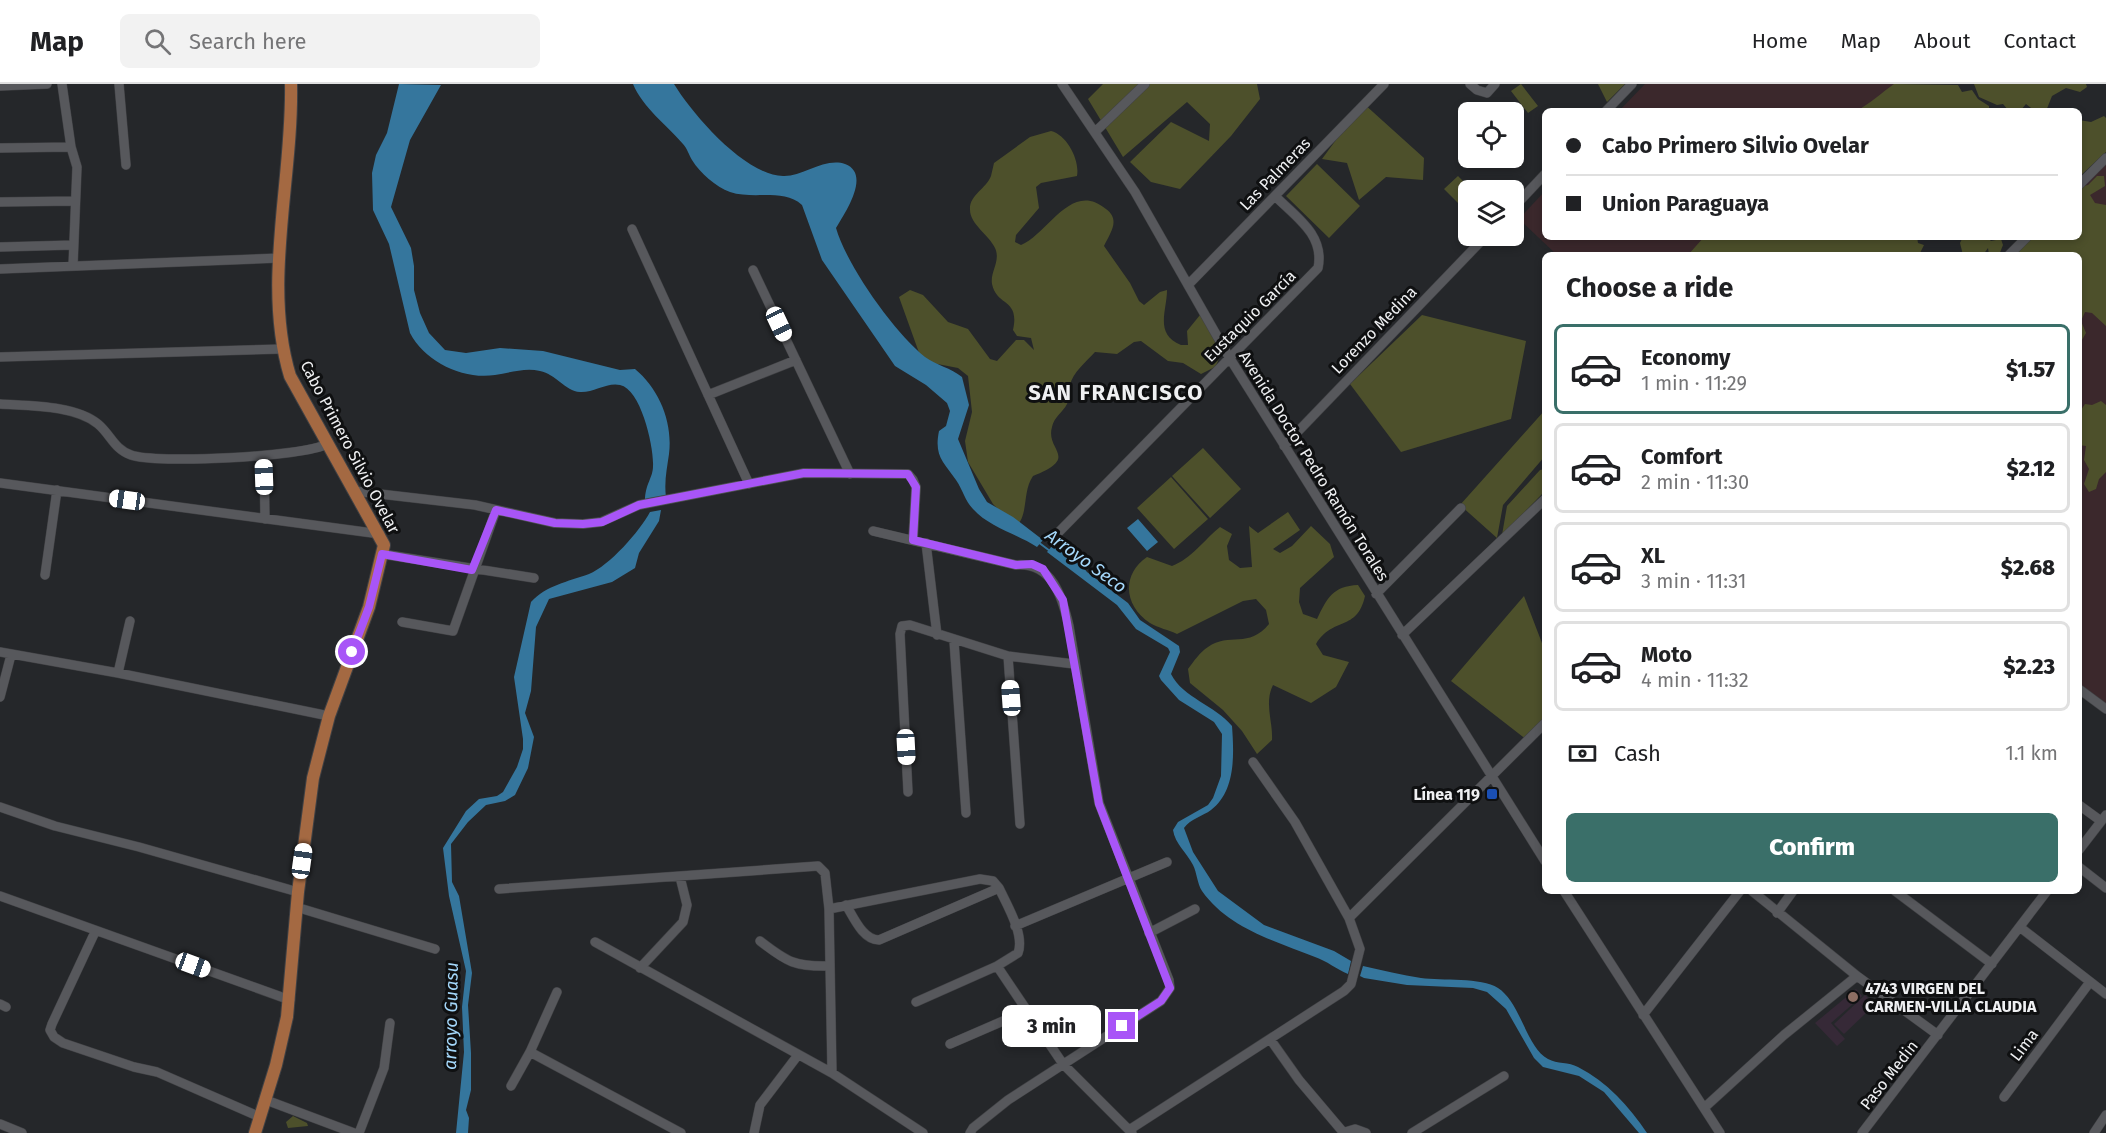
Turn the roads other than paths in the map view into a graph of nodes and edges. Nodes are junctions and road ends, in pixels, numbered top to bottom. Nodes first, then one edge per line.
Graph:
1 (47, 84) edge
2 (62, 84) edge
3 (119, 84) edge
4 (291, 84) edge
5 (1062, 84) edge
6 (1145, 84) edge
7 (1384, 84) edge
8 (1470, 84) edge
9 (1495, 84) edge
10 (1632, 84) edge
11 (0, 86) edge
12 (1609, 108) edge
13 (1095, 132) junction
14 (70, 147) junction
15 (0, 148) edge
16 (2106, 158) edge
17 (126, 165) dead end
18 (1542, 177) edge
19 (2082, 182) edge
20 (1275, 196) junction
21 (1524, 196) edge
22 (75, 201) junction
23 (0, 202) edge
24 (632, 229) dead end
25 (2024, 240) edge
26 (73, 245) junction
27 (1476, 246) edge
28 (0, 247) edge
29 (2012, 252) edge
30 (280, 258) junction
31 (73, 266) junction
32 (0, 269) edge
33 (753, 270) dead end
34 (1188, 285) junction
35 (282, 349) junction
36 (0, 357) edge
37 (1229, 357) junction
38 (796, 360) junction
39 (708, 395) junction
40 (0, 404) edge
41 (327, 444) junction
42 (1284, 446) junction
43 (264, 456) junction
44 (850, 474) junction
45 (0, 483) edge
46 (749, 484) junction
47 (57, 490) junction
48 (354, 491) junction
49 (1542, 502) edge
50 (1461, 508) dead end
51 (496, 510) junction
52 (265, 519) junction
53 (873, 531) dead end
54 (380, 534) junction
55 (1052, 539) dead end
56 (913, 540) junction
57 (926, 543) junction
58 (382, 554) junction
59 (472, 570) junction
60 (45, 575) dead end
61 (534, 578) dead end
62 (1376, 594) junction
63 (130, 621) dead end
64 (402, 622) dead end
65 (937, 635) junction
66 (1402, 635) junction
67 (954, 640) junction
68 (0, 652) edge
69 (11, 655) junction
70 (1008, 656) junction
71 (1074, 664) junction
72 (117, 673) junction
73 (2082, 691) edge
74 (0, 697) edge
75 (2106, 709) edge
76 (329, 716) junction
77 (1542, 726) edge
78 (1253, 762) dead end
79 (1492, 777) junction
80 (908, 792) dead end
81 (0, 807) edge
82 (2082, 807) edge
83 (966, 813) dead end
84 (2103, 818) edge
85 (1020, 824) dead end
86 (2082, 846) edge
87 (1542, 856) edge
88 (1167, 861) dead end
89 (2082, 869) edge
90 (680, 877) junction
91 (1127, 879) junction
92 (999, 888) junction
93 (2106, 888) edge
94 (499, 889) dead end
95 (298, 892) junction
96 (1566, 894) edge
97 (1738, 894) edge
98 (1755, 894) edge
99 (1790, 894) edge
100 (1898, 894) edge
101 (2041, 894) edge
102 (0, 896) edge
103 (846, 905) junction
104 (296, 907) junction
105 (829, 909) junction
106 (1195, 909) dead end
107 (1777, 913) junction
108 (1349, 918) junction
109 (1015, 926) junction
110 (2021, 928) junction
111 (95, 932) junction
112 (1149, 933) junction
113 (760, 941) dead end
114 (595, 942) dead end
115 (435, 949) dead end
116 (1992, 964) junction
117 (830, 966) junction
118 (997, 966) junction
119 (640, 968) junction
120 (1857, 976) junction
121 (2090, 982) junction
122 (557, 992) dead end
123 (2106, 994) edge
124 (290, 1000) junction
125 (916, 1002) dead end
126 (1026, 1011) junction
127 (1643, 1015) junction
128 (390, 1023) dead end
129 (1938, 1035) junction
130 (1270, 1039) junction
131 (950, 1044) dead end
132 (530, 1052) junction
133 (798, 1055) junction
134 (1063, 1064) junction
135 (832, 1073) junction
136 (1504, 1076) dead end
137 (510, 1086) dead end
138 (2004, 1097) dead end
139 (266, 1100) junction
140 (1704, 1108) junction
141 (2106, 1115) edge
142 (260, 1117) junction
143 (0, 1124) edge
144 (1130, 1132) edge
145 (2094, 1132) edge
146 (22, 1133) edge
147 (255, 1133) edge
148 (354, 1133) edge
149 (359, 1133) edge
150 (681, 1133) edge
151 (754, 1133) edge
152 (923, 1133) edge
153 (970, 1133) edge
154 (1342, 1133) edge
155 (1366, 1133) edge
156 (1412, 1133) edge
157 (1720, 1133) edge
158 (1863, 1133) edge

1 - 11 street
2 - 14 street
3 - 17 street
4 - 30 main road, Cabo Primero Silvio Ovelar
5 - 13 street, Avenida Doctor Pedro Ramón Torales
6 - 13 street
7 - 20 street, Las Palmeras
8 - 9 street
10 - 12 street
13 - 34 street, Avenida Doctor Pedro Ramón Torales
14 - 15 street
14 - 22 street
16 - 19 street
18 - 21 street
20 - 34 street, Las Palmeras
20 - 37 street, Eustaquio García
22 - 23 street
22 - 26 street
24 - 39 street
25 - 29 street
26 - 28 street
26 - 31 street
27 - 42 street, Lorenzo Medina
30 - 31 street
30 - 35 main road, Cabo Primero Silvio Ovelar
31 - 32 street
33 - 38 street
34 - 37 street, Avenida Doctor Pedro Ramón Torales
35 - 36 street
35 - 41 main road, Cabo Primero Silvio Ovelar
37 - 42 street, Avenida Doctor Pedro Ramón Torales
37 - 55 street, Eustaquio García
38 - 39 street
38 - 44 street
39 - 46 street
40 - 43 street
41 - 43 street
41 - 48 main road, Cabo Primero Silvio Ovelar
42 - 62 street, Avenida Doctor Pedro Ramón Torales
43 - 52 street
44 - 46 street
44 - 56 street
45 - 47 street
46 - 51 street
47 - 52 street
47 - 60 street
48 - 51 street
48 - 54 main road, Cabo Primero Silvio Ovelar
49 - 66 street
50 - 62 street
51 - 59 street
52 - 54 street
53 - 56 street
54 - 58 main road, Cabo Primero Silvio Ovelar
56 - 57 street
57 - 65 street
57 - 71 street
58 - 59 street
58 - 76 main road, Cabo Primero Silvio Ovelar
59 - 61 street
59 - 64 street
62 - 66 street, Avenida Doctor Pedro Ramón Torales
63 - 72 street
65 - 67 street
65 - 80 street
66 - 79 street, Avenida Doctor Pedro Ramón Torales
67 - 70 street
67 - 83 street
68 - 69 street
69 - 72 street
69 - 74 street
70 - 71 street
70 - 85 street
71 - 91 street
72 - 76 street
73 - 75 street
76 - 95 main road, Cabo Primero Silvio Ovelar
77 - 79 street
78 - 108 street
79 - 87 street, Avenida Doctor Pedro Ramón Torales
79 - 108 street
81 - 95 street
82 - 84 street
84 - 86 street
88 - 91 street
89 - 93 street
90 - 94 street
90 - 105 street
90 - 119 street
91 - 109 street
91 - 112 street
92 - 103 street
92 - 103 street
92 - 109 street
95 - 104 main road, Cabo Primero Silvio Ovelar
96 - 127 street
97 - 127 street
98 - 107 street
99 - 107 street
100 - 116 street
101 - 110 street, Paso Medin
102 - 111 street
103 - 105 street
104 - 115 street
104 - 124 main road, Cabo Primero Silvio Ovelar
105 - 117 street
106 - 112 street
107 - 120 street
108 - 130 street
109 - 118 street
110 - 116 street, Paso Medin
110 - 121 street
111 - 124 street
111 - 142 street
112 - 134 street
113 - 117 street
114 - 119 street
116 - 129 street, Paso Medin
117 - 135 street
118 - 125 street
118 - 126 street
119 - 133 street
120 - 129 street
120 - 140 street
121 - 123 street
121 - 138 street, Lima
122 - 132 street
124 - 139 main road, Cabo Primero Silvio Ovelar
126 - 131 street
126 - 134 street
127 - 140 street
128 - 149 street
129 - 158 street, Paso Medin
130 - 144 street
130 - 154 street
132 - 137 street
132 - 150 street
133 - 135 street
133 - 151 street
134 - 144 street
134 - 153 street
135 - 152 street
136 - 156 street
139 - 142 main road, Cabo Primero Silvio Ovelar
139 - 148 street
140 - 157 street
141 - 145 street
142 - 147 main road, Cabo Primero Silvio Ovelar
143 - 146 street
154 - 155 street

